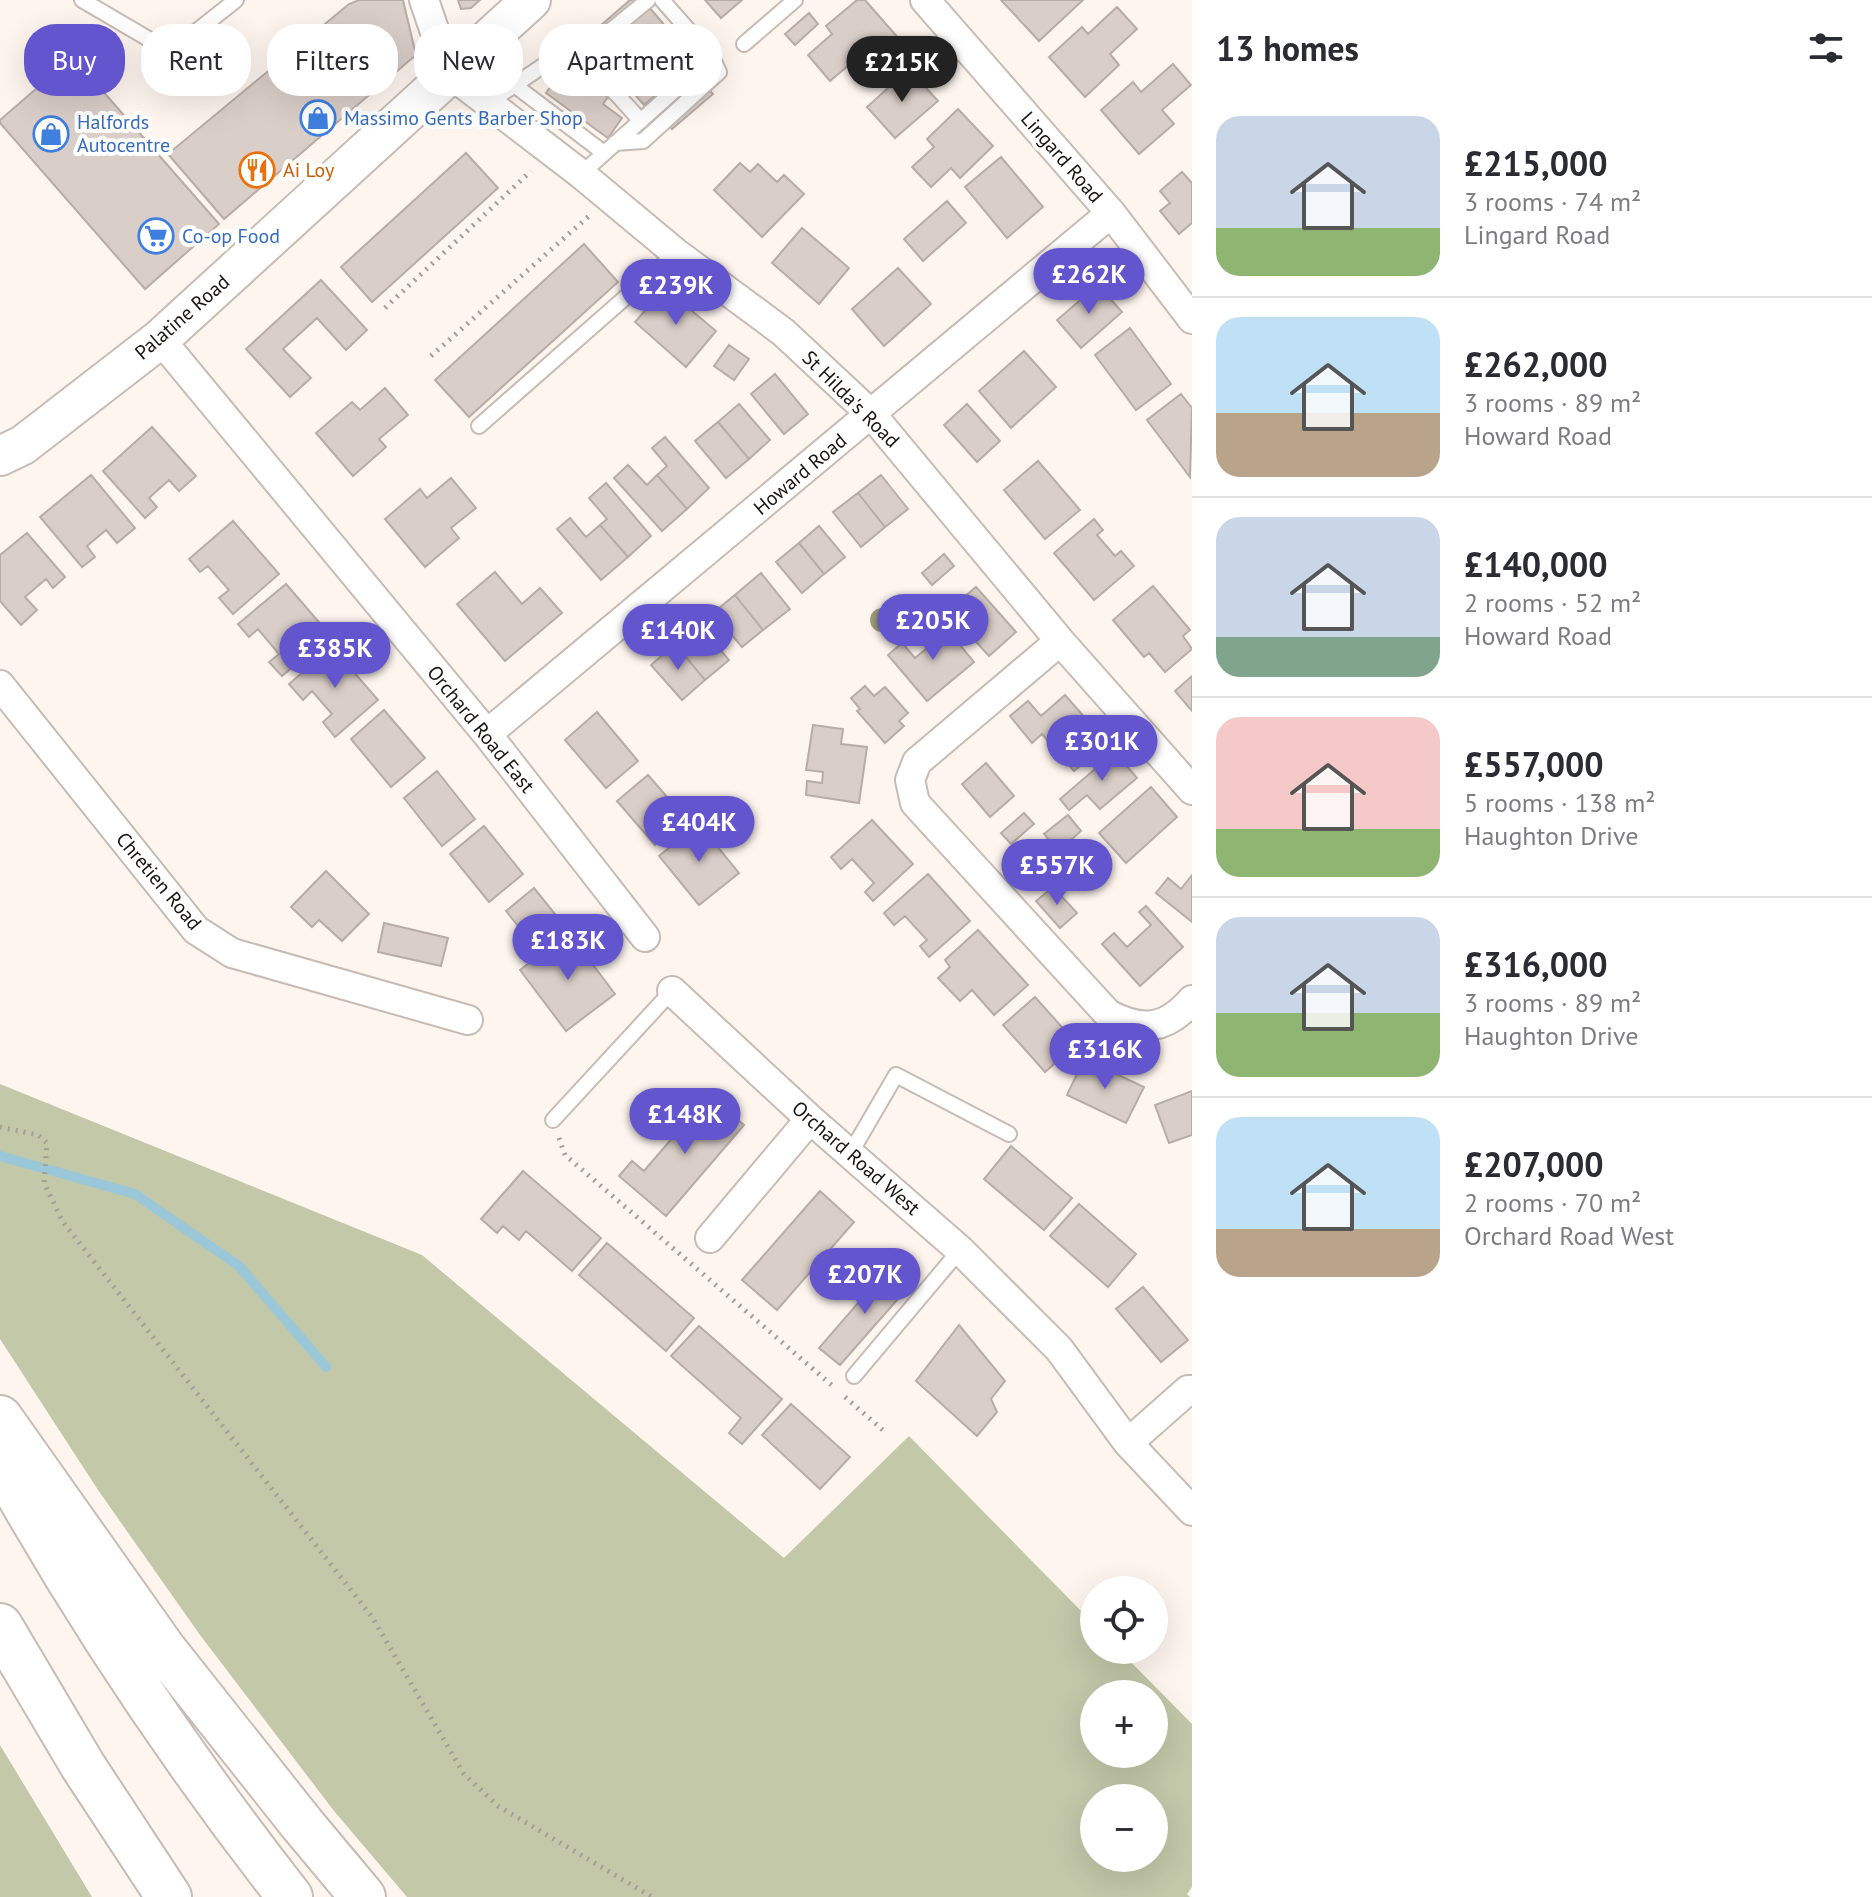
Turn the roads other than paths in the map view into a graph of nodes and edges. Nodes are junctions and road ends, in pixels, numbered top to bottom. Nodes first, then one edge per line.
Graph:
1 (82, 0) edge
2 (236, 0) edge
3 (424, 0) edge
4 (531, 0) edge
5 (648, 0) edge
6 (662, 0) edge
7 (795, 0) edge
8 (925, 0) edge
9 (432, 24) edge
10 (504, 24) edge
11 (619, 24) edge
12 (683, 24) edge
13 (744, 44) dead end
14 (523, 91) edge
15 (424, 96) edge
16 (479, 96) edge
17 (497, 96) edge
18 (618, 96) edge
19 (669, 96) edge
20 (694, 96) edge
21 (488, 103) junction
22 (641, 121) junction
23 (610, 148) junction
24 (581, 174) junction
25 (1111, 213) junction
26 (676, 253) junction
27 (1192, 319) edge
28 (160, 339) junction
29 (872, 415) junction
30 (479, 426) dead end
31 (0, 456) edge
32 (1060, 641) junction
33 (0, 685) edge
34 (487, 734) junction
35 (1192, 790) edge
36 (645, 937) dead end
37 (672, 991) joint
38 (1192, 1000) edge
39 (468, 1020) dead end
40 (810, 1119) junction
41 (553, 1120) road end
42 (1009, 1134) dead end
43 (850, 1154) junction
44 (710, 1238) dead end
45 (960, 1250) junction
46 (854, 1376) dead end
47 (1192, 1390) edge
48 (0, 1418) edge
49 (1128, 1443) junction
50 (0, 1461) edge
51 (1192, 1511) edge
52 (0, 1626) edge
53 (169, 1897) edge
54 (290, 1897) edge
55 (363, 1897) edge

1 - 2 lane
3 - 9 street
4 - 10 main road, Palatine Road
5 - 11 lane
6 - 12 lane
7 - 13 lane
8 - 25 street, Lingard Road
14 - 23 lane
15 - 28 main road, Palatine Road
16 - 21 street, St Hilda's Road
17 - 21 lane
18 - 22 lane
19 - 22 lane
20 - 23 lane
21 - 24 street, St Hilda's Road
22 - 23 lane
23 - 24 lane
24 - 26 street, St Hilda's Road
25 - 27 street, Lingard Road
25 - 29 street, Howard Road
26 - 29 street, St Hilda's Road
26 - 30 lane
28 - 31 main road, Palatine Road
28 - 34 street, Orchard Road East
29 - 32 street, St Hilda's Road
29 - 34 street, Howard Road
32 - 35 street, St Hilda's Road
32 - 38 street
33 - 39 street, Chretien Road
34 - 36 street, Orchard Road East
37 - 40 street, Orchard Road West
37 - 41 lane
40 - 43 street, Orchard Road West
40 - 44 street
42 - 43 lane
43 - 45 street, Orchard Road West
45 - 46 lane
45 - 49 street, Orchard Road West
47 - 49 street
48 - 55 highway
49 - 51 street, Orchard Road West
50 - 54 highway
52 - 53 highway

